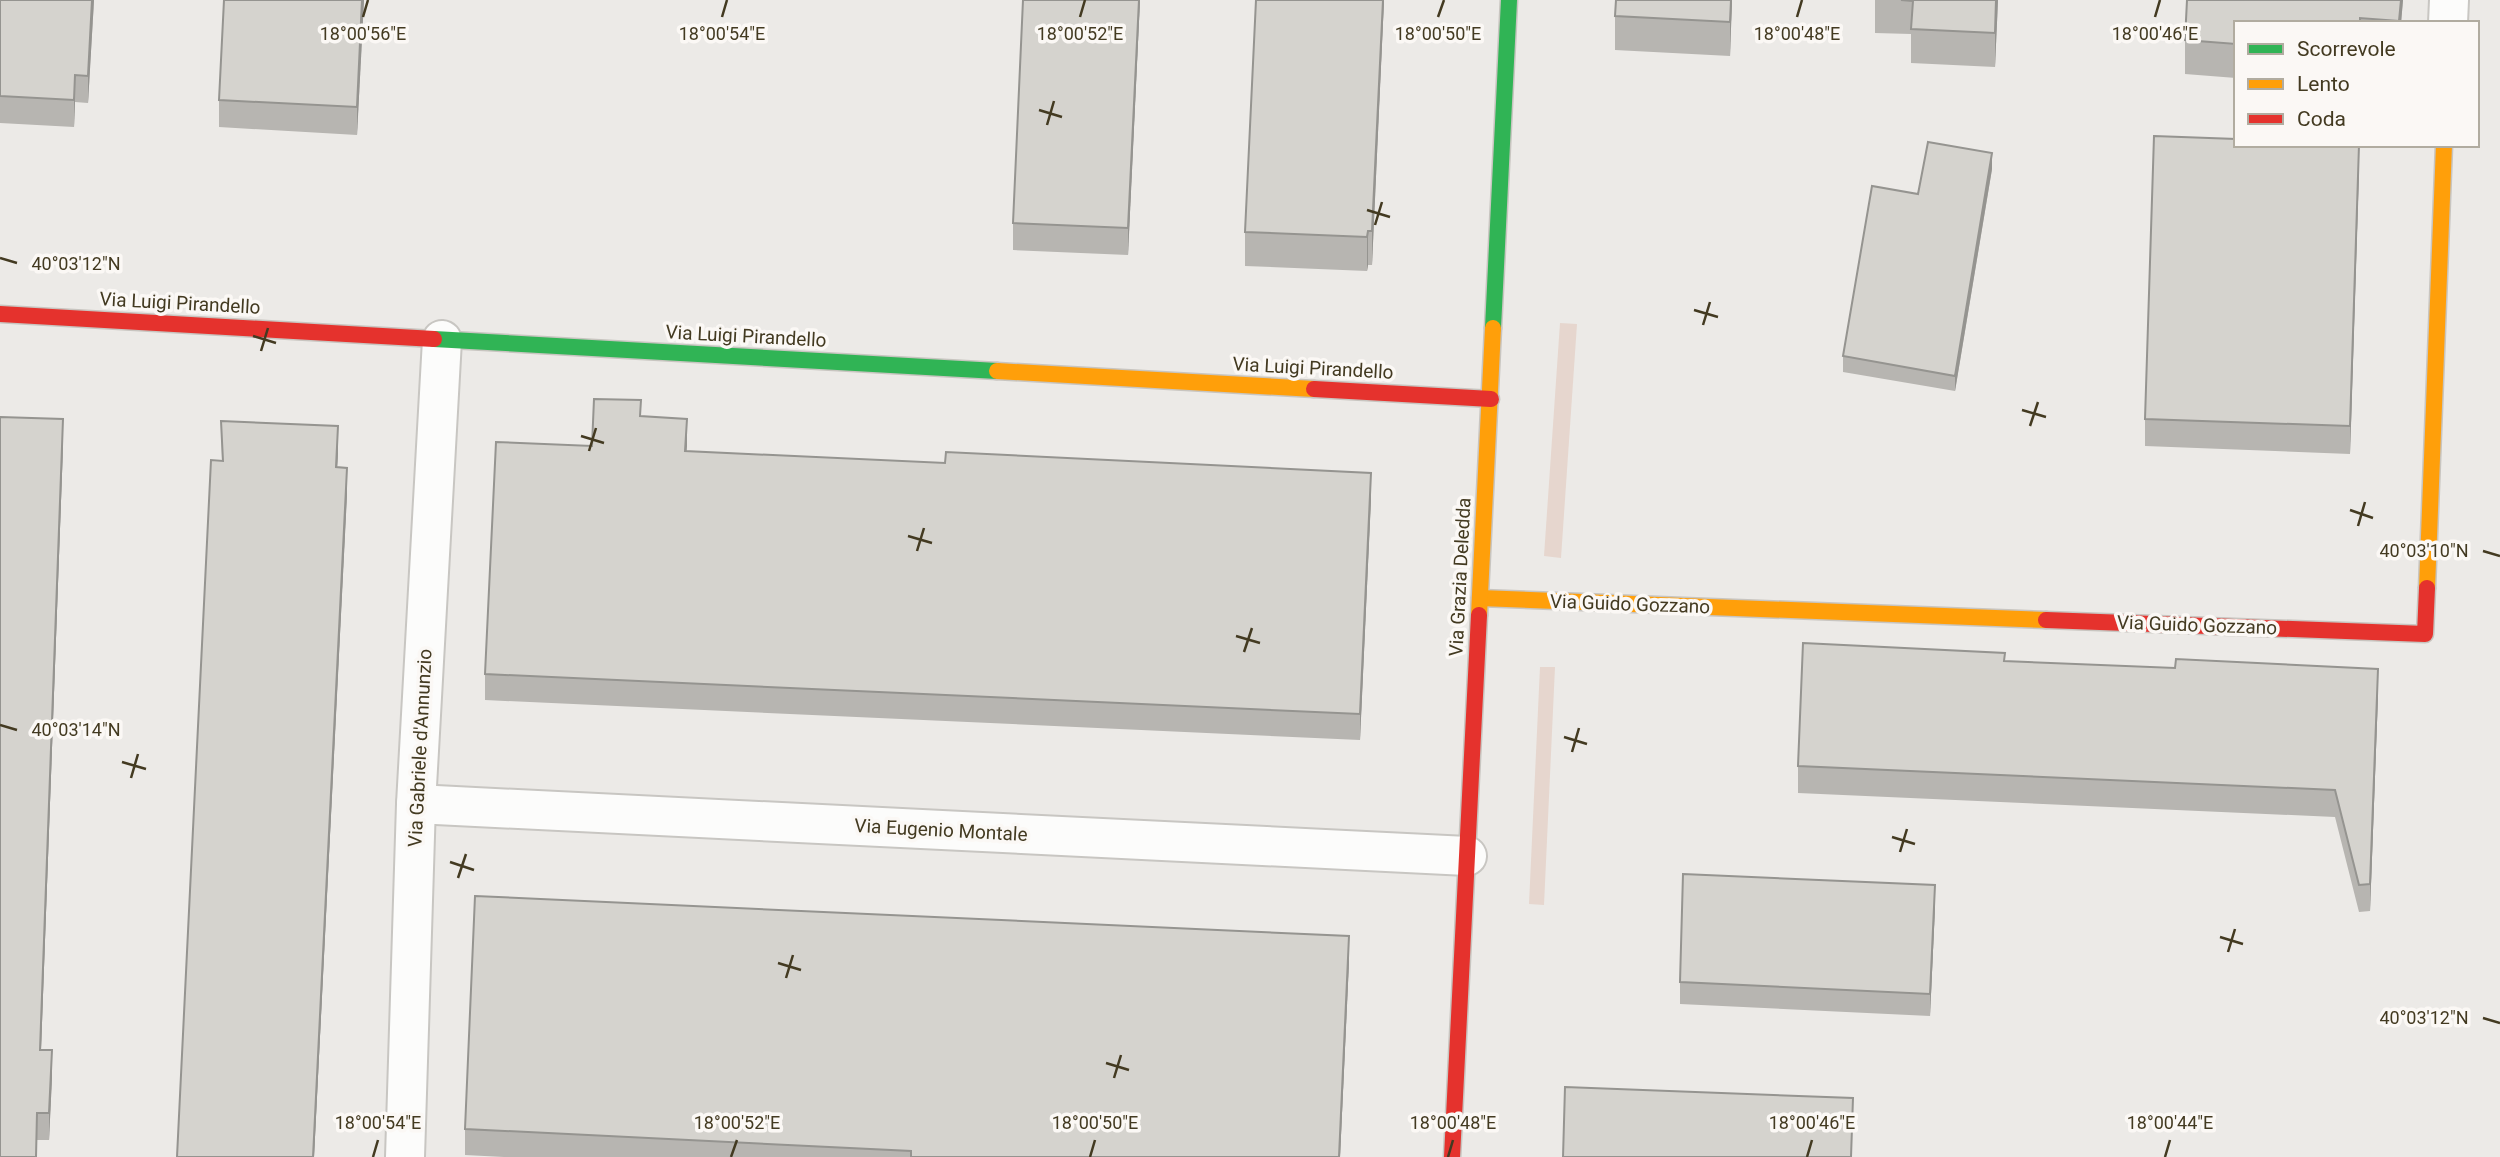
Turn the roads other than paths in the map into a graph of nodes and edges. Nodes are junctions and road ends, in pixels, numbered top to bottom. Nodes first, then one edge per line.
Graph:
1 (1508, 0) edge
2 (2449, 0) edge
3 (2448, 21) edge
4 (2444, 147) edge
5 (0, 314) edge
6 (442, 340) junction
7 (1491, 399) junction
8 (1480, 598) junction
9 (416, 804) junction
10 (1467, 856) junction
11 (405, 1157) edge
12 (1452, 1157) edge

1 - 7 street, Via Grazia Deledda
2 - 3 street
4 - 8 street, Via Guido Gozzano
5 - 6 street, Via Luigi Pirandello
6 - 7 street, Via Luigi Pirandello
6 - 9 street, Via Gabriele d'Annunzio
7 - 8 street, Via Grazia Deledda
8 - 10 street, Via Grazia Deledda
9 - 10 street, Via Eugenio Montale
9 - 11 street, Via Gabriele d'Annunzio
10 - 12 street, Via Grazia Deledda

